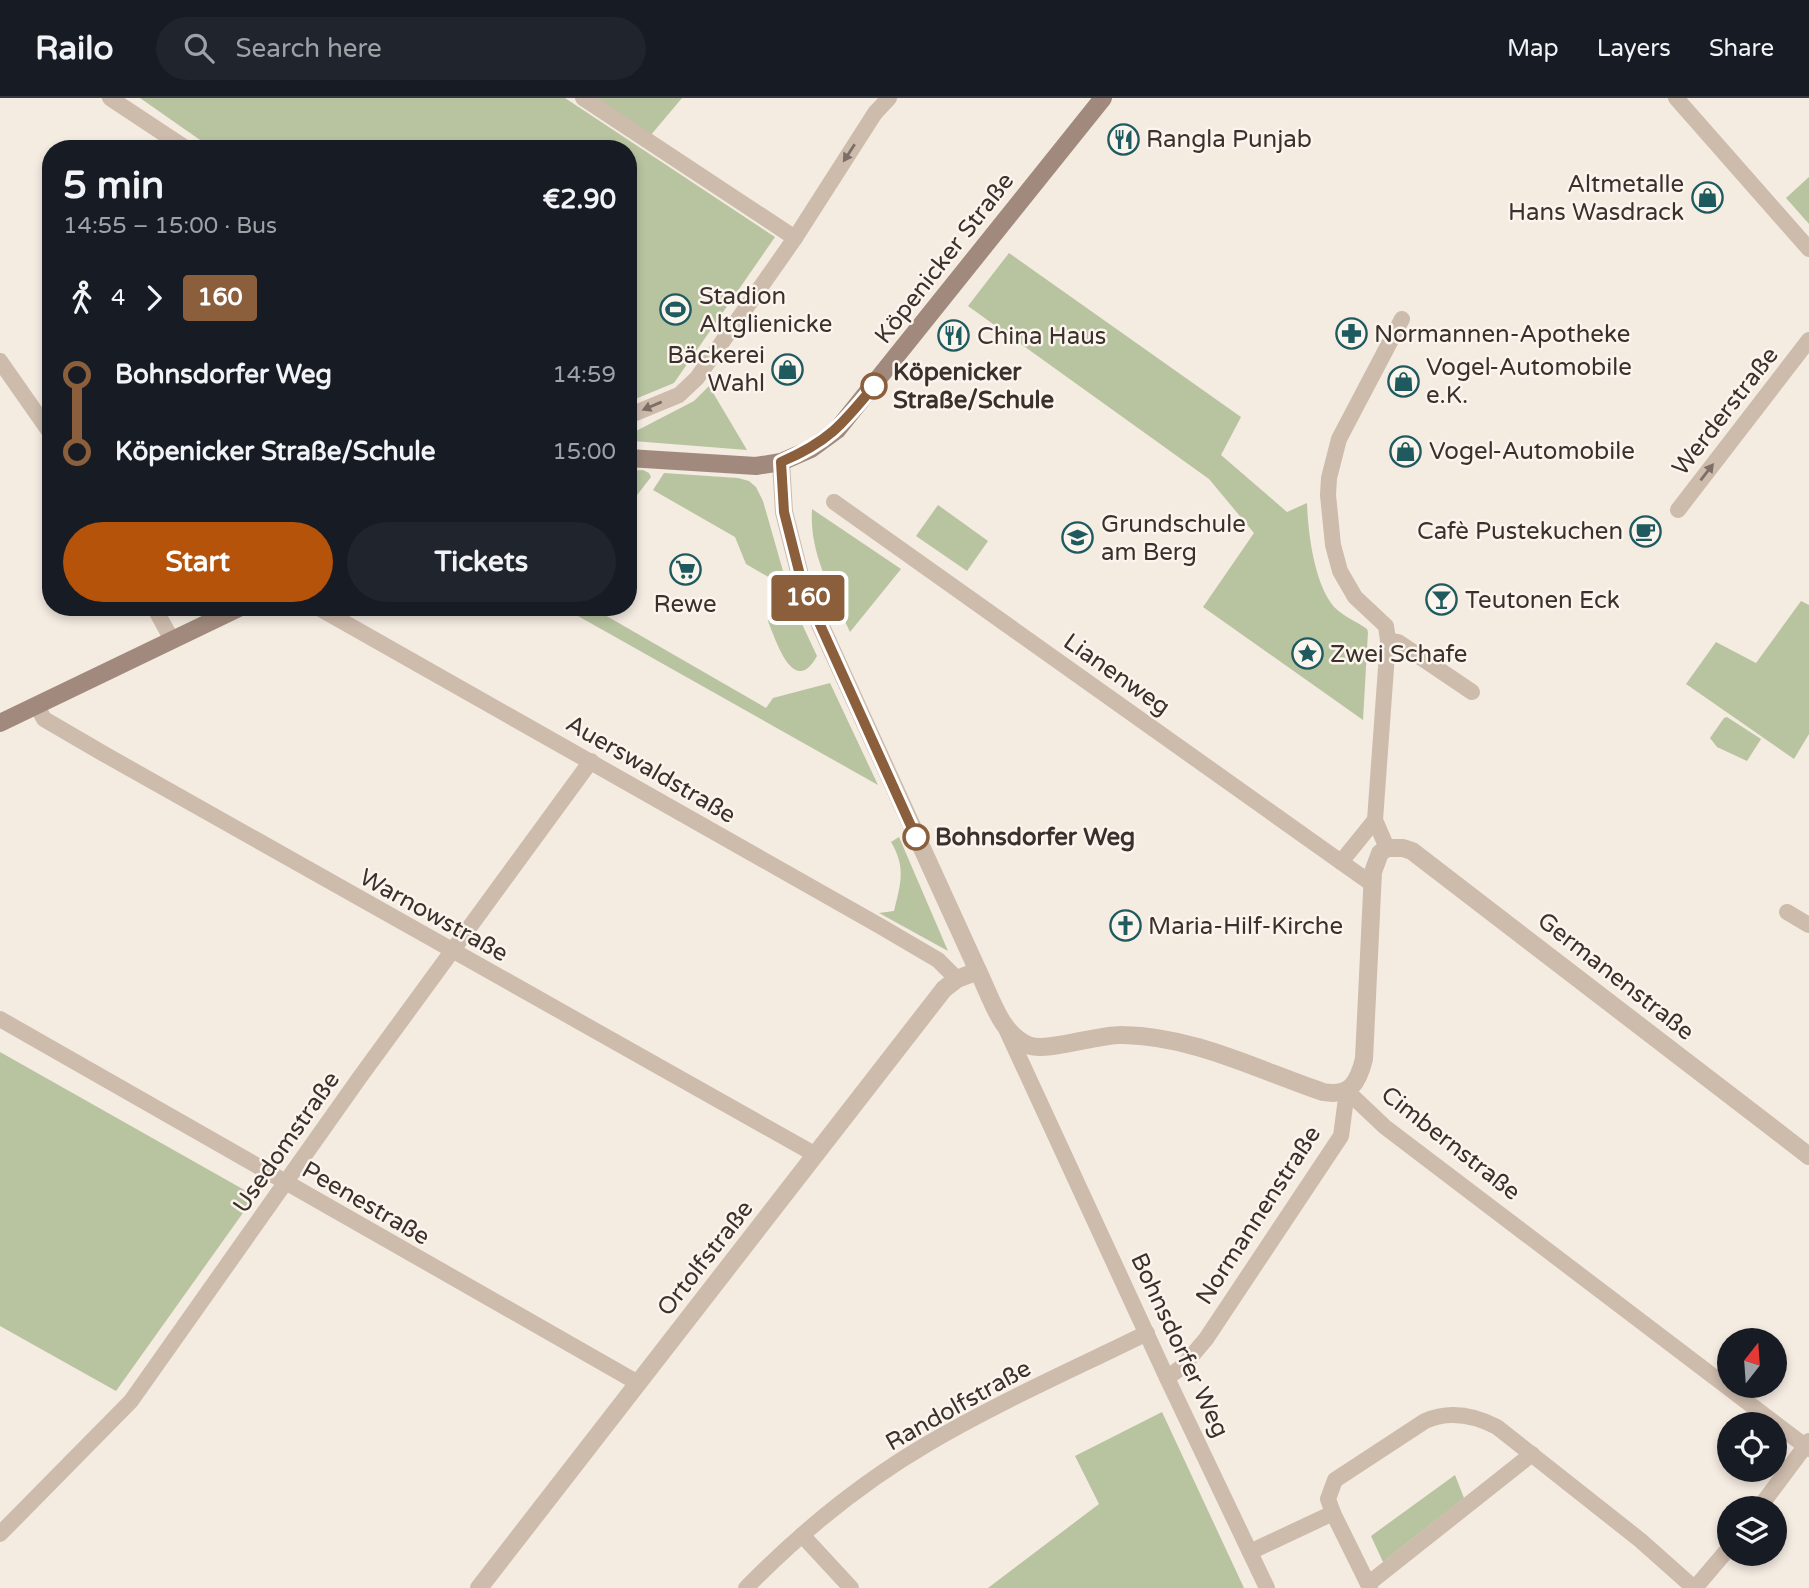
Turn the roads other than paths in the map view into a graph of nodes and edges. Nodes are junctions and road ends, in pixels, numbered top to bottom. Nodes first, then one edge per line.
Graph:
1 (110, 98) edge
2 (583, 98) edge
3 (889, 98) edge
4 (1103, 98) edge
5 (1676, 98) edge
6 (173, 140) edge
7 (795, 238) junction
8 (1809, 249) edge
9 (1402, 319) dead end
10 (1809, 340) edge
11 (0, 361) edge
12 (637, 412) edge
13 (42, 421) edge
14 (637, 459) edge
15 (781, 462) junction
16 (834, 502) dead end
17 (1678, 510) dead end
18 (159, 616) edge
19 (222, 616) edge
20 (333, 616) edge
21 (172, 640) junction
22 (1388, 640) junction
23 (1472, 692) dead end
24 (37, 706) junction
25 (0, 723) edge
26 (591, 761) junction
27 (1376, 820) junction
28 (1387, 848) junction
29 (1341, 862) junction
30 (1372, 884) junction
31 (1787, 912) dead end
32 (1809, 925) edge
33 (451, 951) junction
34 (978, 971) junction
35 (957, 979) junction
36 (0, 1019) edge
37 (1007, 1031) junction
38 (1347, 1091) junction
39 (816, 1155) junction
40 (1809, 1156) edge
41 (285, 1183) junction
42 (1147, 1333) junction
43 (1167, 1378) junction
44 (638, 1383) junction
45 (1808, 1445) edge
46 (1532, 1454) junction
47 (1768, 1496) edge
48 (1333, 1513) junction
49 (0, 1534) edge
50 (802, 1535) junction
51 (1250, 1552) junction
52 (1717, 1562) edge
53 (1369, 1586) edge
54 (479, 1588) edge
55 (746, 1588) edge
56 (851, 1588) edge
57 (1268, 1588) edge
58 (1694, 1588) edge

1 - 6 street
2 - 7 street
3 -> 7 street
4 - 15 main road, Köpenicker Straße
5 - 8 street
7 -> 12 street
9 - 22 street
17 -> 10 street, Werderstraße
11 - 13 street
14 - 15 main road, Köpenicker Straße
15 - 34 street, Bohnsdorfer Weg
16 - 29 street, Lianenweg
18 - 21 street
19 - 21 main road
20 - 26 street, Auerswaldstraße
21 - 24 main road
22 - 23 street
22 - 27 street
24 - 25 main road
24 - 33 street, Warnowstraße
26 - 33 street, Usedomstraße
26 - 35 street, Auerswaldstraße
27 - 28 street
27 - 29 street
28 - 30 street, Normannenstraße
28 - 40 street, Germanenstraße
29 - 30 street, Lianenweg
30 - 38 street, Normannenstraße
31 - 32 street
33 - 39 street, Warnowstraße
33 - 41 street, Usedomstraße
34 - 35 street, Ortolfstraße
34 - 37 street, Bohnsdorfer Weg
35 - 39 street, Ortolfstraße
36 - 41 street, Peenestraße
37 - 38 street, Cimbernstraße
37 - 42 street, Bohnsdorfer Weg
38 - 43 street, Normannenstraße
38 - 45 street, Cimbernstraße
39 - 44 street, Ortolfstraße
41 - 44 street, Peenestraße
41 - 49 street, Usedomstraße
42 - 43 street, Bohnsdorfer Weg
42 - 50 street, Randolfstraße
43 - 51 street, Bohnsdorfer Weg
44 - 54 street, Ortolfstraße
45 - 47 street
46 - 48 street
46 - 53 street
46 - 58 street
48 - 51 street
48 - 53 street
50 - 55 street, Randolfstraße
50 - 56 street
51 - 57 street, Bohnsdorfer Weg
52 - 58 street

